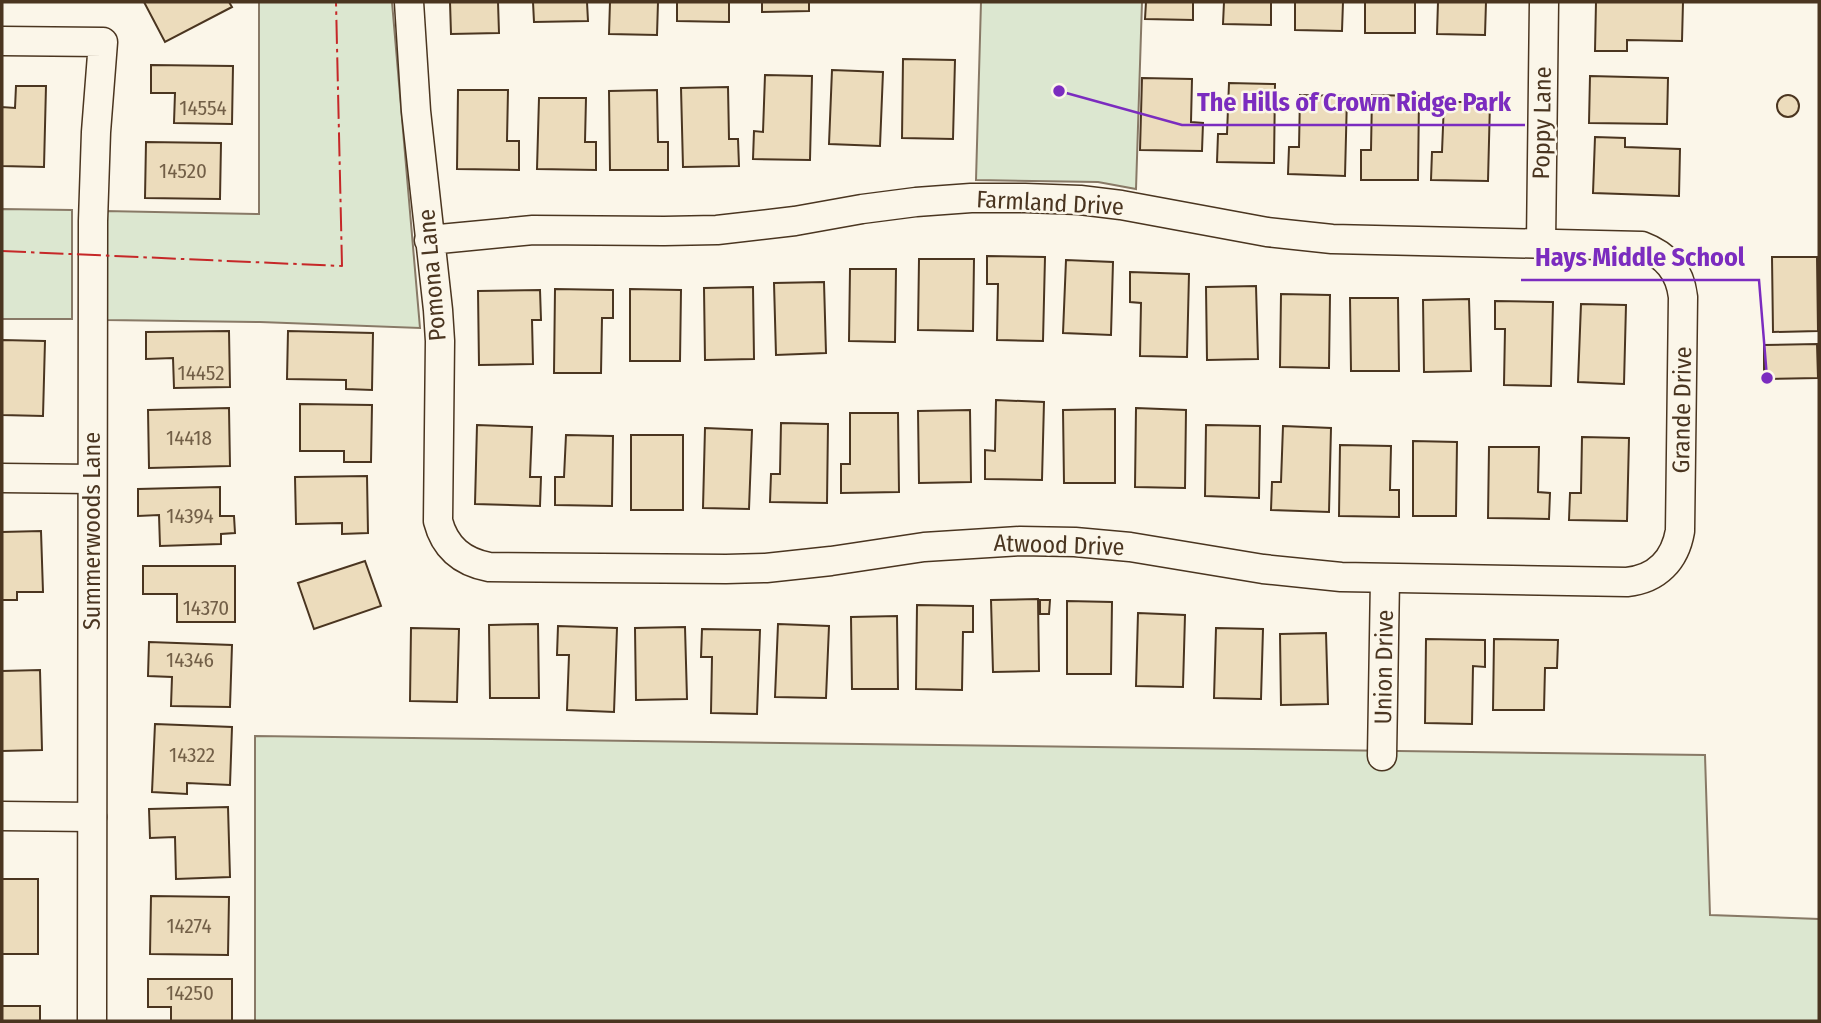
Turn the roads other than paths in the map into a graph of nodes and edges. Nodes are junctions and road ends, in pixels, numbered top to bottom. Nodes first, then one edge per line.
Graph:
1 (409, 2) edge
2 (1544, 2) edge
3 (2, 41) edge
4 (429, 240) junction
5 (1541, 243) junction
6 (1666, 260) joint
7 (2, 478) edge
8 (92, 479) junction
9 (450, 546) joint
10 (1668, 562) joint
11 (1385, 579) junction
12 (1382, 756) dead end
13 (2, 816) edge
14 (92, 817) junction
15 (92, 1021) edge

1 - 4 street, Pomona Lane
2 - 5 street, Poppy Lane
3 - 8 street, Summerwoods Lane
4 - 5 street, Farmland Drive
4 - 9 street, Pomona Lane
5 - 6 street, Farmland Drive
6 - 10 street, Grande Drive
7 - 8 street
8 - 14 street, Summerwoods Lane
9 - 11 street, Atwood Drive
10 - 11 street, Atwood Drive
11 - 12 street, Union Drive
13 - 14 street
14 - 15 street, Summerwoods Lane

